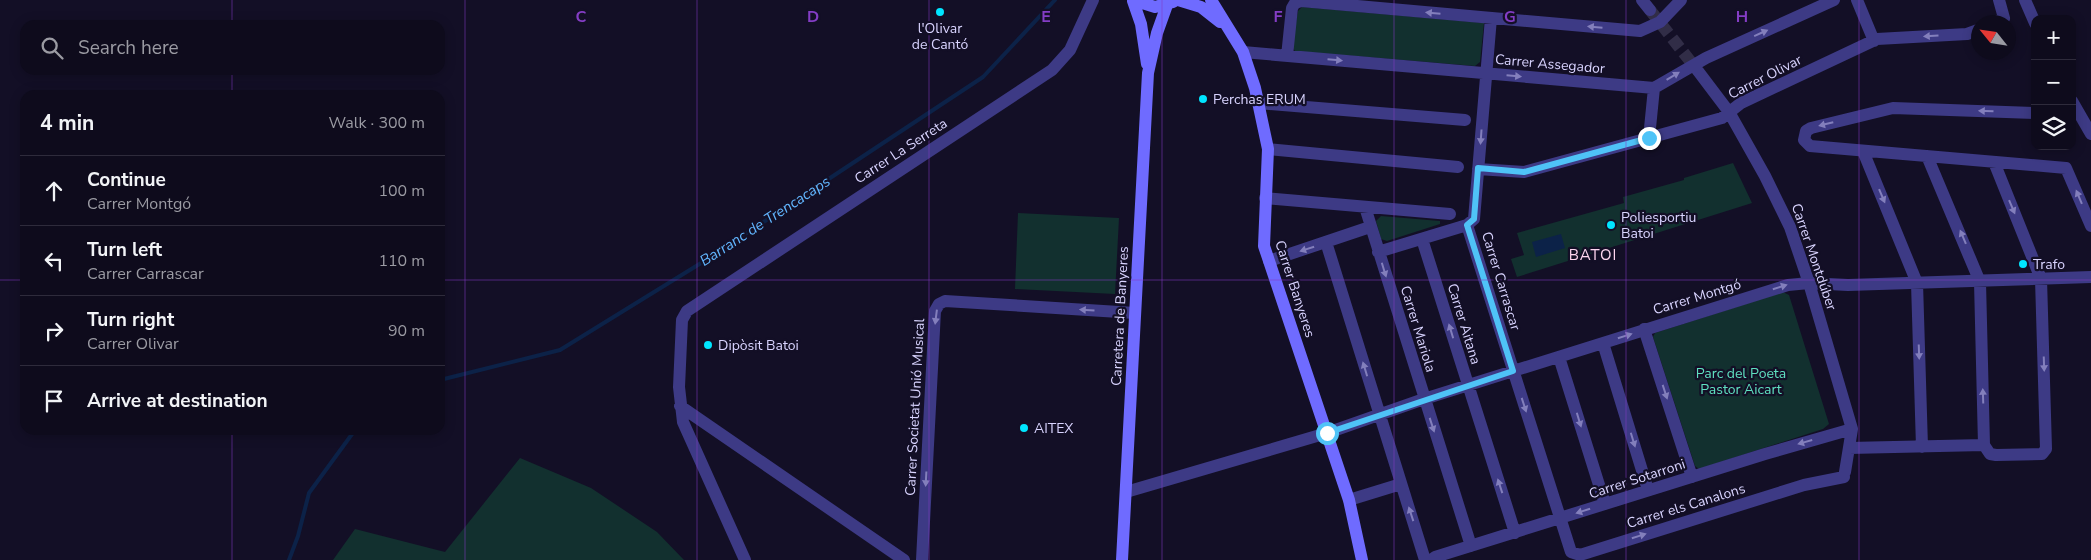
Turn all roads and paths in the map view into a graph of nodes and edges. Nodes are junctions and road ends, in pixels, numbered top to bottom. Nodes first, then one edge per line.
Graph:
1 (1133, 0) edge
2 (1210, 0) edge
3 (1682, 0) edge
4 (1834, 0) edge
5 (1857, 0) edge
6 (1998, 0) edge
7 (2025, 0) edge
8 (1174, 2) edge
9 (1094, 3) edge
10 (2000, 15) edge
11 (2032, 15) edge
12 (1491, 18) junction
13 (1226, 27) junction
14 (1971, 33) edge
15 (1874, 41) junction
16 (1243, 52) junction
17 (1286, 56) junction
18 (1698, 71) tunnel mouth
19 (1148, 73) junction
20 (1485, 73) junction
21 (1654, 88) junction
22 (1258, 103) junction
23 (1729, 112) junction
24 (2031, 112) edge
25 (2076, 114) edge
26 (1466, 120) dead end
27 (2091, 134) edge
28 (1649, 138) junction
29 (1268, 149) junction
30 (1863, 151) junction
31 (1928, 156) junction
32 (1994, 162) junction
33 (1458, 167) dead end
34 (1478, 168) junction
35 (1265, 198) junction
36 (1365, 207) junction
37 (1450, 214) dead end
38 (1467, 225) junction
39 (2091, 226) edge
40 (1370, 227) junction
41 (1422, 239) junction
42 (1326, 242) junction
43 (1378, 252) junction
44 (1269, 261) junction
45 (2091, 277) edge
46 (2041, 279) junction
47 (1980, 282) junction
48 (1809, 283) junction
49 (1917, 283) junction
50 (1135, 313) junction
51 (1644, 329) junction
52 (1603, 343) junction
53 (1559, 357) junction
54 (1513, 371) junction
55 (1468, 386) junction
56 (1424, 399) junction
57 (680, 406) junction
58 (1379, 415) junction
59 (1852, 429) junction
60 (1327, 433) junction
61 (1984, 445) junction
62 (1922, 447) junction
63 (1849, 448) junction
64 (1845, 474) joint
65 (1692, 477) junction
66 (1401, 484) junction
67 (1648, 490) junction
68 (1126, 492) junction
69 (1349, 500) junction
70 (1605, 504) junction
71 (1560, 518) junction
72 (1515, 533) junction
73 (1471, 546) junction
74 (745, 560) edge
75 (904, 560) edge
76 (922, 560) edge
77 (1122, 560) edge
78 (1362, 560) edge
79 (1425, 560) edge
80 (1431, 560) edge

1 - 8 main road, Carrer Banyeres
1 - 19 main road, Carretera de Banyeres
2 - 13 main road, Carrer Banyeres
3 -> 12 street
21 -> 4 street
5 - 15 street
6 - 10 street
7 - 11 street
8 - 13 main road, Carrer Banyeres
8 - 19 main road, Carretera de Banyeres
9 - 57 street, Carrer La Serreta
12 -> 17 street
12 - 20 street, Carrer Carrascar
13 - 16 main road, Carrer Banyeres
14 -> 15 street, Carrer Olivar
15 - 23 street, Carrer Olivar
16 - 17 street, Carrer Assegador
16 - 22 main road, Carrer Banyeres
17 -> 20 street, Carrer Assegador
18 - 23 street, Carrer Montdúber
19 - 50 main road, Carretera de Banyeres
20 -> 21 street, Carrer Assegador
20 -> 34 street, Carrer Carrascar
21 - 28 street
22 - 26 street
22 - 29 main road, Carrer Banyeres
23 - 28 street, Carrer Olivar
23 - 48 street, Carrer Montdúber
24 -> 30 street
25 - 27 street
28 - 34 street, Carrer Olivar
29 - 33 street
29 - 35 main road, Carrer Banyeres
30 - 31 street
30 -> 49 street
31 - 32 street
47 -> 31 street
39 -> 32 street
32 -> 46 street
34 - 38 street, Carrer Carrascar
35 - 36 street
35 - 44 main road, Carrer Banyeres
36 - 37 street
36 - 40 street, Carrer Mariola
38 - 41 street
38 - 54 street, Carrer Carrascar
40 - 42 street
40 - 43 street, Carrer Mariola
41 - 43 street
55 -> 41 street, Carrer Aitana
42 -> 44 street
58 -> 42 street
43 -> 56 street, Carrer Mariola
44 - 60 main road, Carrer Banyeres
45 - 46 street, Carrer Montgó
46 - 47 street, Carrer Montgó
46 -> 61 street
47 - 49 street, Carrer Montgó
61 -> 47 street
48 - 49 street, Carrer Montgó
51 -> 48 street, Carrer Montgó
48 - 59 street, Carrer Montdúber
49 -> 62 street
50 - 68 main road, Carretera de Banyeres
50 -> 76 street, Carrer Societat Unió Musical
52 -> 51 street, Carrer Montgó
51 -> 65 street
52 - 53 street, Carrer Montgó
52 -> 67 street
53 - 54 street, Carrer Montgó
53 -> 70 street
54 - 55 street, Carrer Montgó
54 -> 71 street, Carrer Carrascar
55 - 56 street, Carrer Montgó
72 -> 55 street, Carrer Aitana
56 - 58 street, Carrer Montgó
56 -> 73 street, Carrer Mariola
57 - 74 street, Carrer La Serreta
57 - 75 street
58 - 60 street, Carrer Montgó
58 - 66 street
59 - 63 street, Carrer Montdúber
59 -> 65 street, Carrer Sotarroni
60 - 68 street, Carrer Montgó
60 - 69 main road, Carrer Banyeres
61 - 62 street
62 - 63 street
63 - 64 street, Carrer Montdúber
71 -> 64 street, Carrer els Canalons
65 - 67 street, Carrer Sotarroni
66 - 69 street
79 -> 66 street
67 - 70 street, Carrer Sotarroni
68 - 77 main road, Carretera de Banyeres
69 - 78 main road, Carrer Banyeres
70 -> 71 street, Carrer Sotarroni
71 - 72 street, Carrer Sotarroni
72 - 73 street, Carrer Sotarroni
73 - 80 street, Carrer Sotarroni

